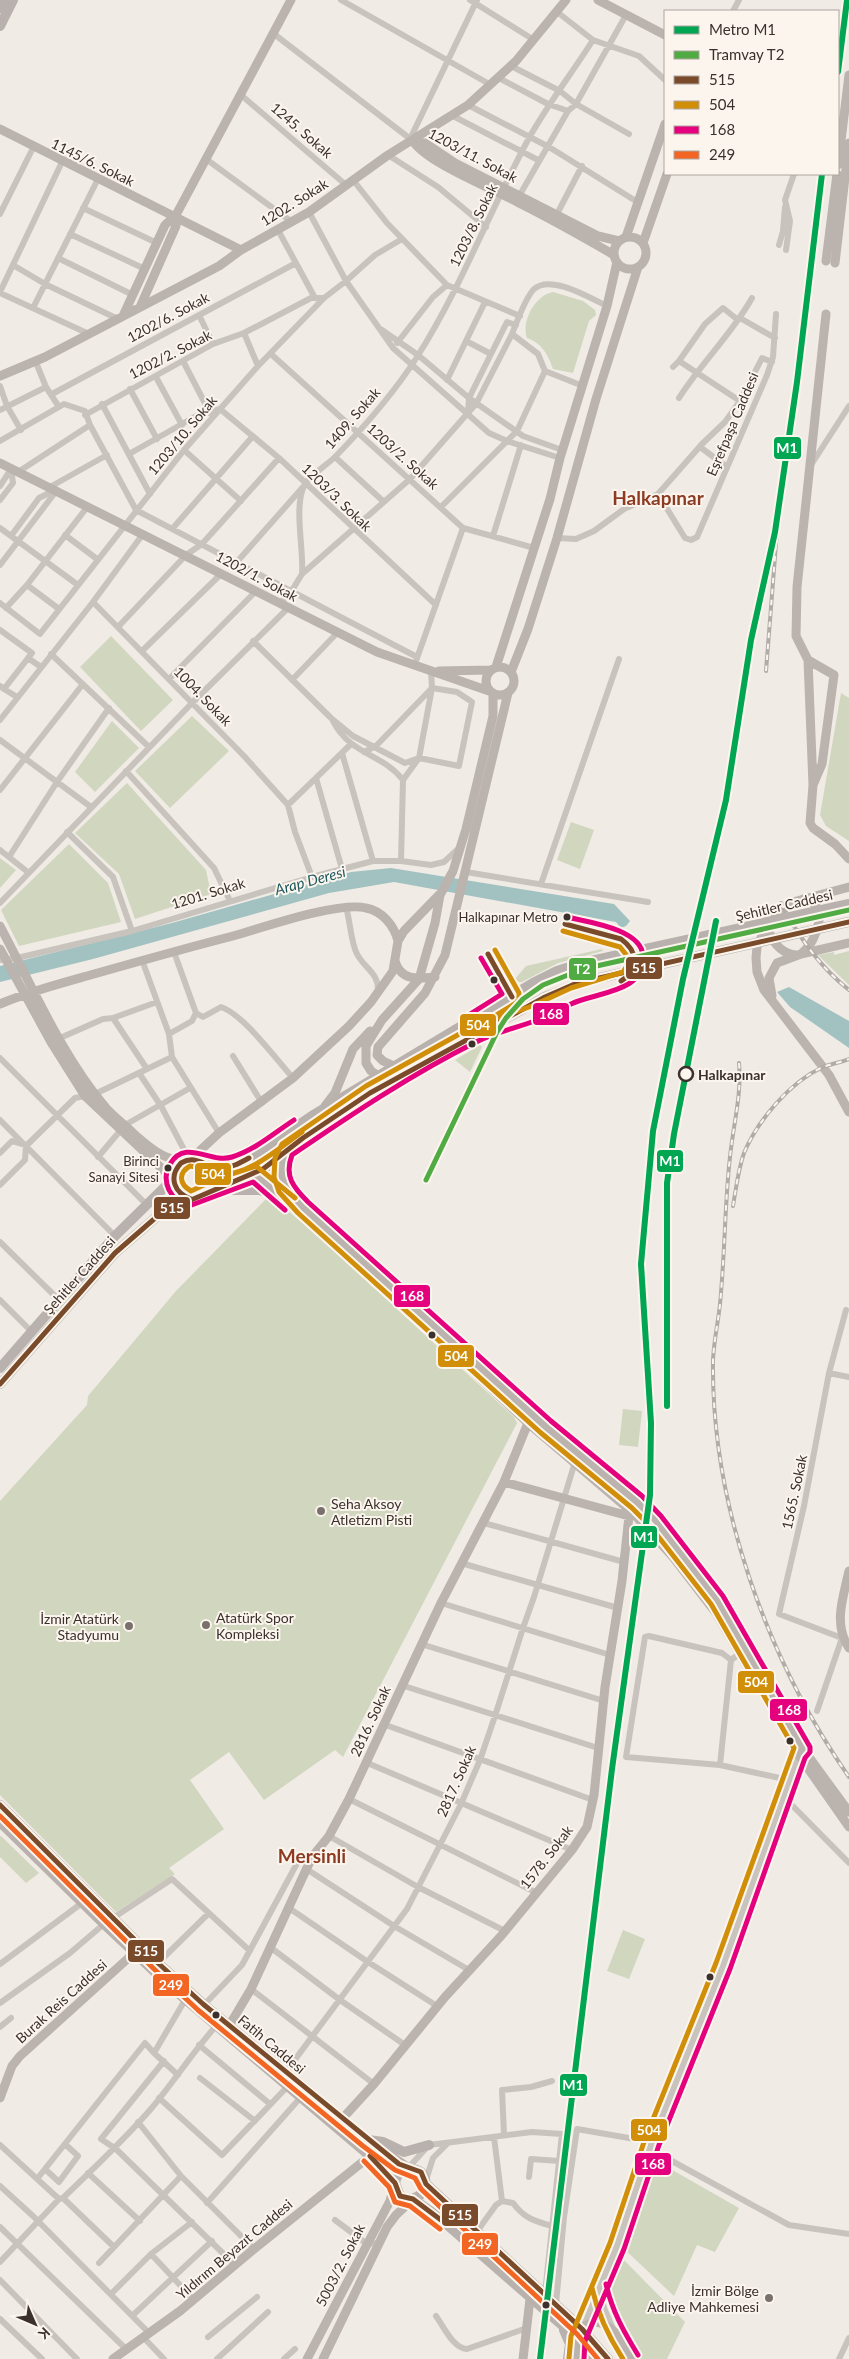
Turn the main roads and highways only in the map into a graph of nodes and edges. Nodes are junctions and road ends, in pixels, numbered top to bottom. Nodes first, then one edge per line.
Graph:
1 (4, 0) edge
2 (13, 0) edge
3 (291, 0) edge
4 (565, 0) edge
5 (598, 0) edge
6 (0, 8) edge
7 (0, 26) edge
8 (664, 34) edge
9 (849, 75) edge
10 (664, 127) edge
11 (0, 129) edge
12 (413, 140) junction
13 (849, 143) edge
14 (839, 157) edge
15 (667, 175) edge
16 (837, 175) edge
17 (518, 198) junction
18 (176, 215) junction
19 (623, 239) junction
20 (643, 243) junction
21 (242, 250) junction
22 (615, 258) junction
23 (638, 267) junction
24 (140, 307) junction
25 (826, 314) dead end
26 (120, 318) junction
27 (0, 376) edge
28 (0, 463) edge
29 (808, 660) junction
30 (494, 668) junction
31 (431, 671) junction
32 (511, 672) junction
33 (491, 692) junction
34 (508, 693) junction
35 (812, 785) junction
36 (835, 844) junction
37 (849, 850) edge
38 (849, 859) edge
39 (849, 887) edge
40 (440, 895) junction
41 (800, 900) junction
42 (849, 904) edge
43 (773, 919) junction
44 (849, 922) edge
45 (0, 926) edge
46 (398, 941) junction
47 (849, 943) edge
48 (0, 949) edge
49 (799, 955) junction
50 (395, 961) junction
51 (5, 962) edge
52 (435, 976) junction
53 (419, 979) junction
54 (29, 989) junction
55 (0, 1004) edge
56 (774, 1004) junction
57 (382, 1020) junction
58 (394, 1066) junction
59 (377, 1076) junction
60 (398, 1077) junction
61 (849, 1112) edge
62 (315, 1114) junction
63 (123, 1128) junction
64 (286, 1150) junction
65 (188, 1159) junction
66 (206, 1163) junction
67 (242, 1163) junction
68 (259, 1171) junction
69 (173, 1179) junction
70 (211, 1190) junction
71 (281, 1191) junction
72 (191, 1199) junction
73 (2, 1362) edge
74 (0, 1384) edge
75 (528, 1423) junction
76 (504, 1482) junction
77 (849, 1571) edge
78 (849, 1648) edge
79 (800, 1752) junction
80 (0, 1805) edge
81 (849, 1812) edge
82 (849, 1827) edge
83 (2, 1828) edge
84 (134, 1953) junction
85 (158, 1963) junction
86 (202, 2008) junction
87 (229, 2026) junction
88 (1, 2092) edge
89 (342, 2119) junction
90 (368, 2140) junction
91 (429, 2145) road end
92 (370, 2156) junction
93 (408, 2168) junction
94 (395, 2183) junction
95 (426, 2184) junction
96 (413, 2199) junction
97 (530, 2299) junction
98 (561, 2325) junction
99 (582, 2329) junction
100 (578, 2342) junction
101 (629, 2356) edge
102 (116, 2358) edge
103 (307, 2359) edge
104 (323, 2359) edge
105 (522, 2359) edge
106 (568, 2359) edge
107 (576, 2359) edge
108 (595, 2359) edge
109 (608, 2359) edge

1 - 6 main road
2 - 7 main road
3 - 18 main road
4 - 12 main road, 1202. Sokak
5 - 8 main road
9 - 14 main road
10 - 19 main road
11 - 18 main road, 1145/6. Sokak
12 - 17 main road, 1203/11. Sokak
12 - 21 main road, 1202. Sokak
13 - 16 main road
15 - 20 main road
17 - 19 main road
17 - 22 main road
18 - 21 main road, 1145/6. Sokak
18 - 24 main road
18 - 26 main road
19 - 20 main road
19 - 22 main road
20 - 23 main road
21 - 24 main road, 1202. Sokak
22 - 23 main road
22 - 30 main road
23 - 32 main road
24 - 26 main road, 1202. Sokak
25 - 29 main road
26 - 27 main road, 1202. Sokak
28 - 31 main road, 1202/1. Sokak
29 - 35 main road
29 - 35 main road
30 - 31 main road
30 - 32 main road
30 - 33 main road
31 - 33 main road, 1202/1. Sokak
32 - 34 main road
33 - 34 main road
33 - 40 main road
34 - 52 main road
35 - 36 main road
36 - 37 main road
36 - 38 main road
39 - 41 main road
40 - 46 main road
40 - 53 main road
41 - 43 main road
41 - 49 main road
42 - 58 main road, Şehitler Caddesi, bridge
43 - 49 main road
43 - 56 main road
44 - 60 main road, Şehitler Caddesi, bridge
45 - 54 main road
46 - 50 main road
46 - 54 main road
47 - 49 main road
48 - 51 main road
49 - 56 main road
50 - 53 main road
50 - 65 main road
51 - 54 main road
52 - 53 main road
52 - 58 main road
53 - 57 main road
54 - 55 main road
54 - 63 main road
54 - 63 main road
56 - 61 main road
57 - 59 main road
57 - 62 main road
58 - 59 main road, Şehitler Caddesi
59 - 60 main road
59 - 62 main road
60 - 64 main road, Şehitler Caddesi
62 - 67 main road
63 - 65 main road
63 - 69 main road
64 - 68 main road, Şehitler Caddesi
64 - 71 main road
65 - 66 main road
65 - 69 main road, Şehitler Caddesi
66 - 67 main road
66 - 70 main road
67 - 68 main road
68 - 70 main road, Şehitler Caddesi
68 - 71 main road
69 - 72 main road
69 - 73 main road, Şehitler Caddesi
70 - 71 main road
70 - 72 main road, Şehitler Caddesi
71 - 75 main road
71 - 79 main road
72 - 74 main road, Şehitler Caddesi
75 - 76 main road, 2816. Sokak
75 - 79 main road
76 - 87 main road, 2816. Sokak
76 - 89 main road, 1578. Sokak
77 - 78 main road
79 - 81 main road
79 - 82 main road
80 - 85 main road, Fatih Caddesi
83 - 84 main road
84 - 85 main road
84 - 86 main road
84 - 88 main road, Burak Reis Caddesi
85 - 86 main road, Fatih Caddesi
86 - 87 main road, Fatih Caddesi
86 - 92 main road, Fatih Caddesi
87 - 89 main road, Fatih Caddesi
89 - 90 main road, Fatih Caddesi
90 - 91 main road
90 - 93 main road, Fatih Caddesi
92 - 94 main road, Fatih Caddesi
92 - 102 main road, Yıldırım Beyazıt Caddesi
93 - 94 main road
93 - 95 main road
94 - 96 main road
94 - 103 main road, 5003/2. Sokak
95 - 96 main road
95 - 99 main road
96 - 97 main road
96 - 104 main road, 5003/2. Sokak
97 - 98 main road
97 - 105 main road
98 - 100 main road
98 - 106 main road
99 - 100 main road
99 - 101 main road
99 - 109 main road
100 - 106 main road
100 - 107 main road
100 - 108 main road

